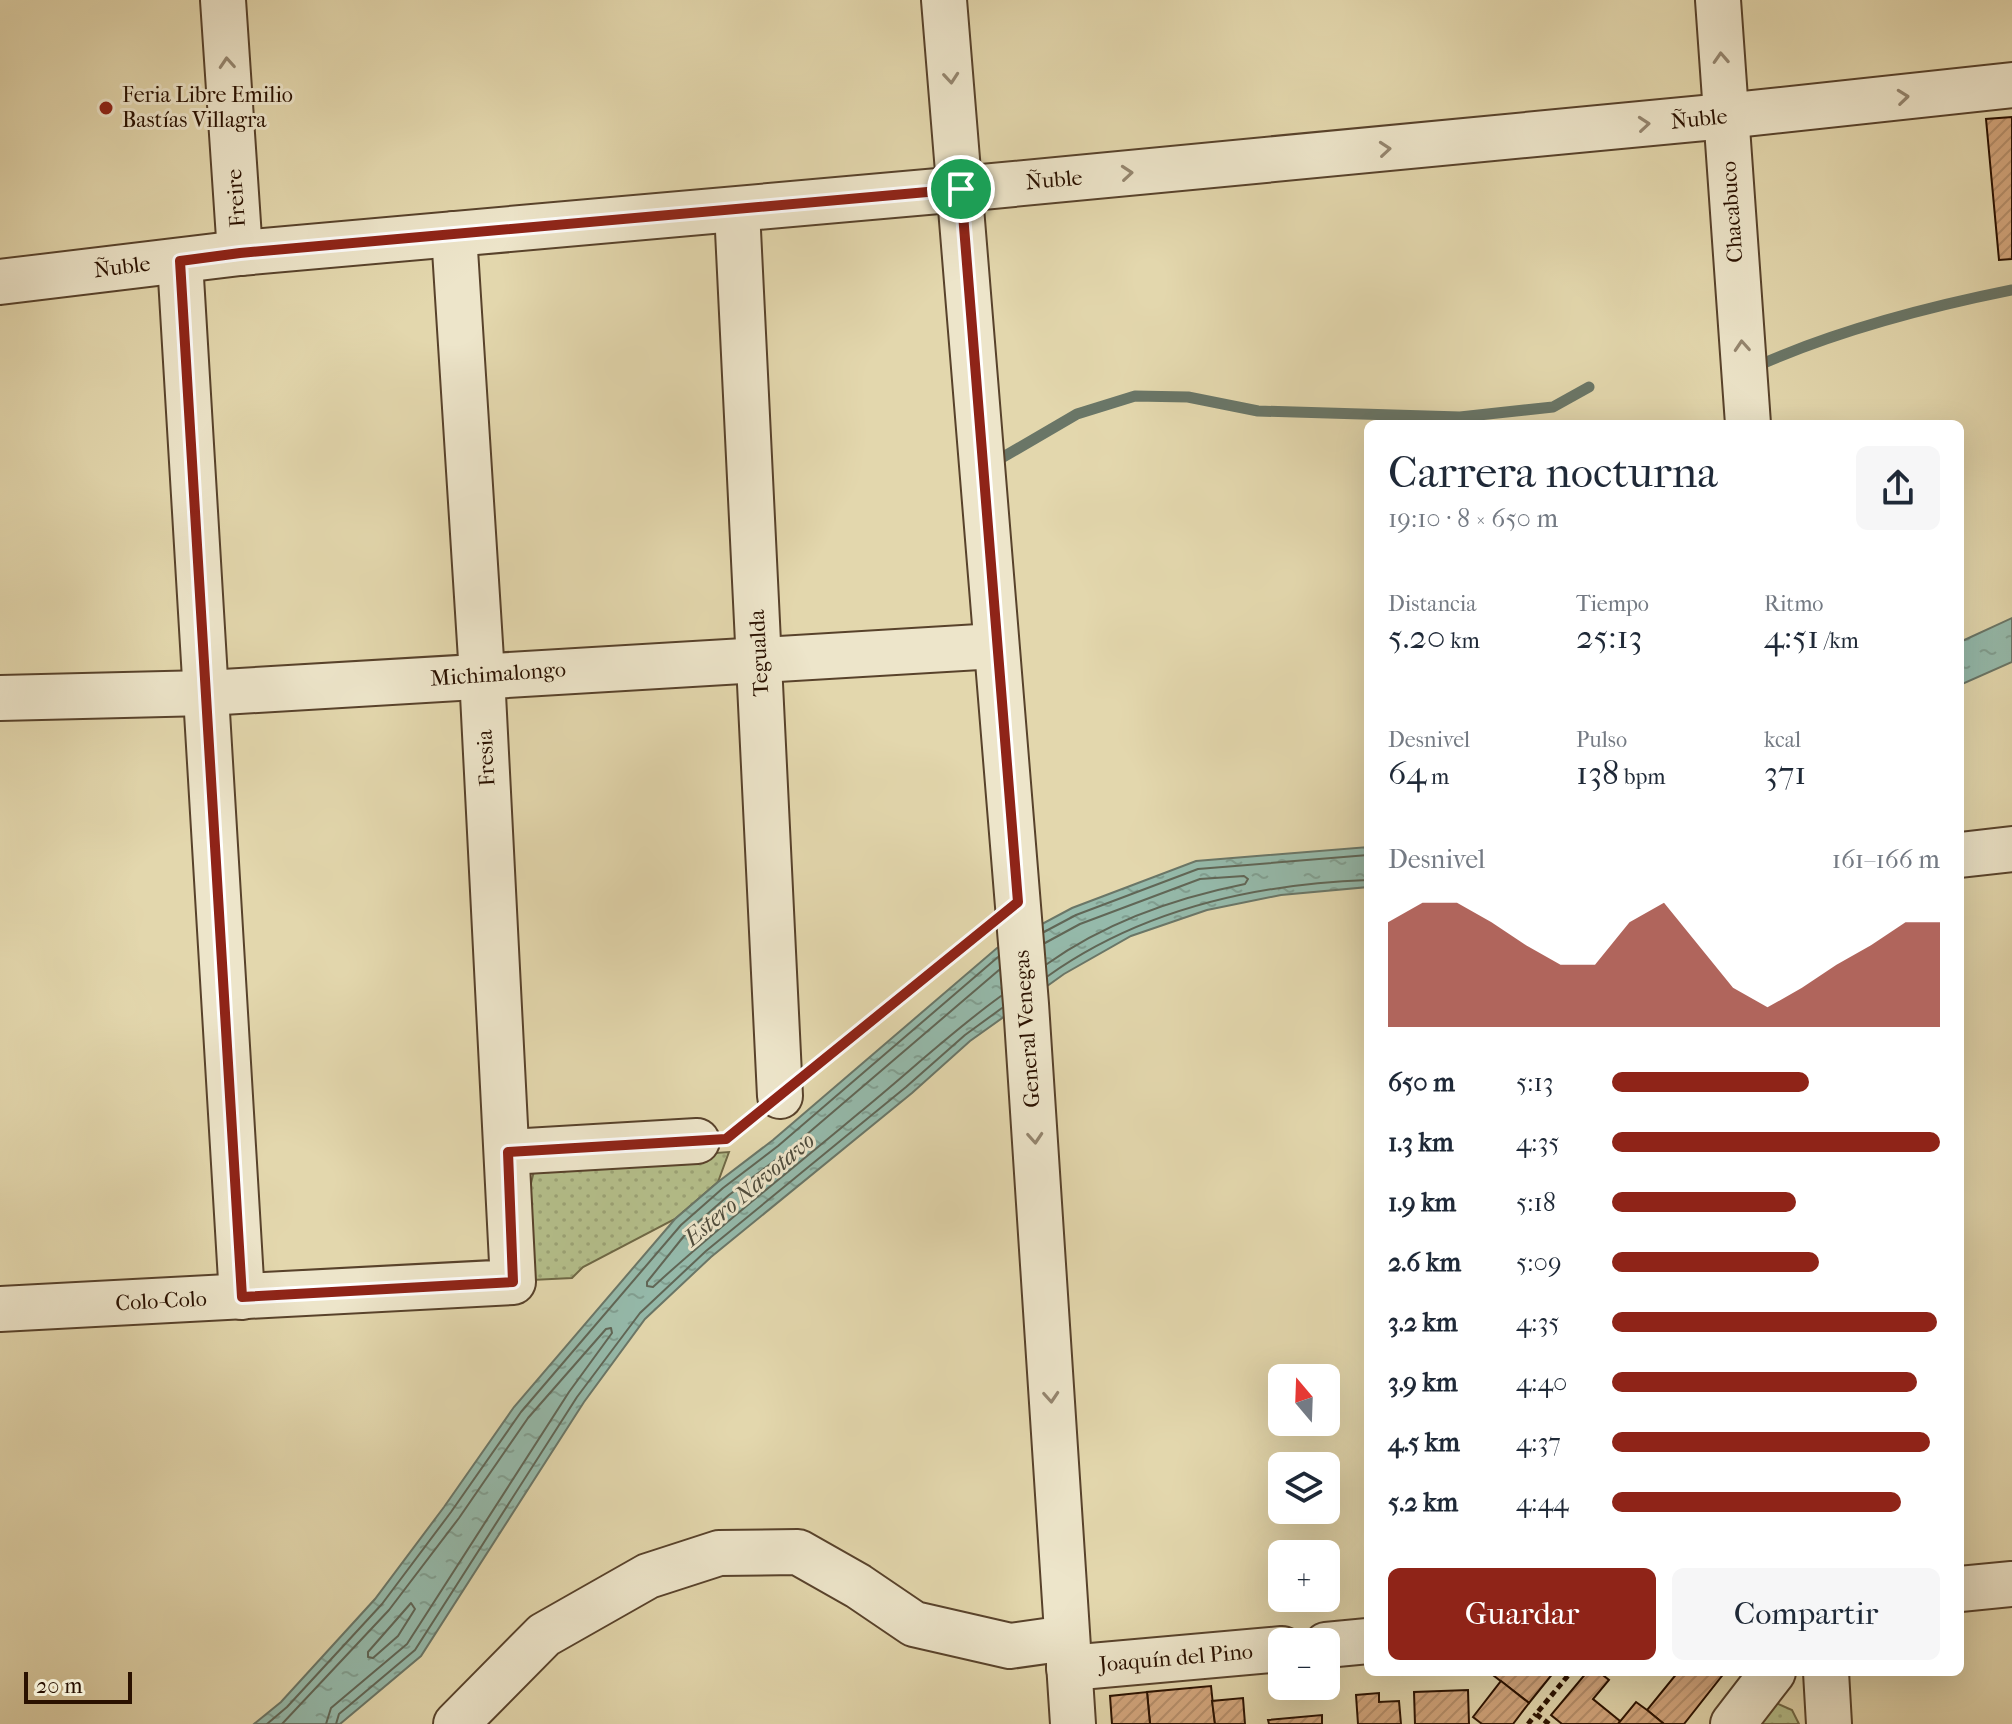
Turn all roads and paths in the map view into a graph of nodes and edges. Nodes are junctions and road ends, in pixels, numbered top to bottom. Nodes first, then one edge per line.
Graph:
1 (223, 0) edge
2 (944, 0) edge
3 (1718, 0) edge
4 (2012, 85) edge
5 (1725, 116) junction
6 (961, 189) junction
7 (737, 210) junction
8 (454, 234) junction
9 (240, 253) junction
10 (180, 261) junction
11 (0, 282) edge
12 (1748, 420) edge
13 (996, 646) junction
14 (760, 659) junction
15 (482, 675) junction
16 (206, 693) junction
17 (0, 698) edge
18 (2012, 849) edge
19 (1964, 855) edge
20 (1018, 902) junction
21 (780, 1096) junction
22 (697, 1141) joint
23 (508, 1152) junction
24 (513, 1282) joint
25 (242, 1297) junction
26 (0, 1309) edge
27 (2012, 1584) edge
28 (1964, 1589) edge
29 (1364, 1641) edge
30 (1340, 1644) edge
31 (1268, 1649) edge
32 (1068, 1653) junction
33 (1568, 1676) edge
34 (1770, 1676) edge
35 (1826, 1676) edge
36 (1536, 1714) junction
37 (456, 1724) edge
38 (1073, 1724) edge
39 (1528, 1724) edge
40 (1549, 1724) edge
41 (1733, 1724) edge
42 (1829, 1724) edge

9 -> 1 street, Freire
2 -> 6 street, General Venegas
5 -> 3 street, Chacabuco
5 -> 4 street, Ñuble
6 -> 5 street, Ñuble
12 -> 5 street, Chacabuco
6 - 7 street, Ñuble
6 - 13 street, General Venegas
7 - 8 street, Ñuble
7 - 14 street, Tegualda
8 - 9 street, Ñuble
8 - 15 street, Fresia
9 - 10 street, Ñuble
10 - 11 street, Ñuble
10 - 16 street
13 - 14 street, Michimalongo
13 - 20 street, General Venegas
14 - 15 street, Michimalongo
14 - 21 street, Tegualda
15 - 16 street, Michimalongo
15 - 23 street, Fresia
16 - 17 street, Michimalongo
16 - 25 street
18 - 19 street
20 - 21 path
20 -> 32 street, General Venegas
21 - 22 path
22 - 23 street
23 - 24 street, Fresia
24 - 25 street, Colo-Colo
25 - 26 street, Colo-Colo
27 - 28 street
29 - 30 street
31 - 32 street, Joaquín del Pino
32 - 37 street, Joaquín del Pino
32 - 38 street, General Venegas
33 - 36 path
34 - 41 street
35 - 42 street
36 - 39 path
36 - 40 path

